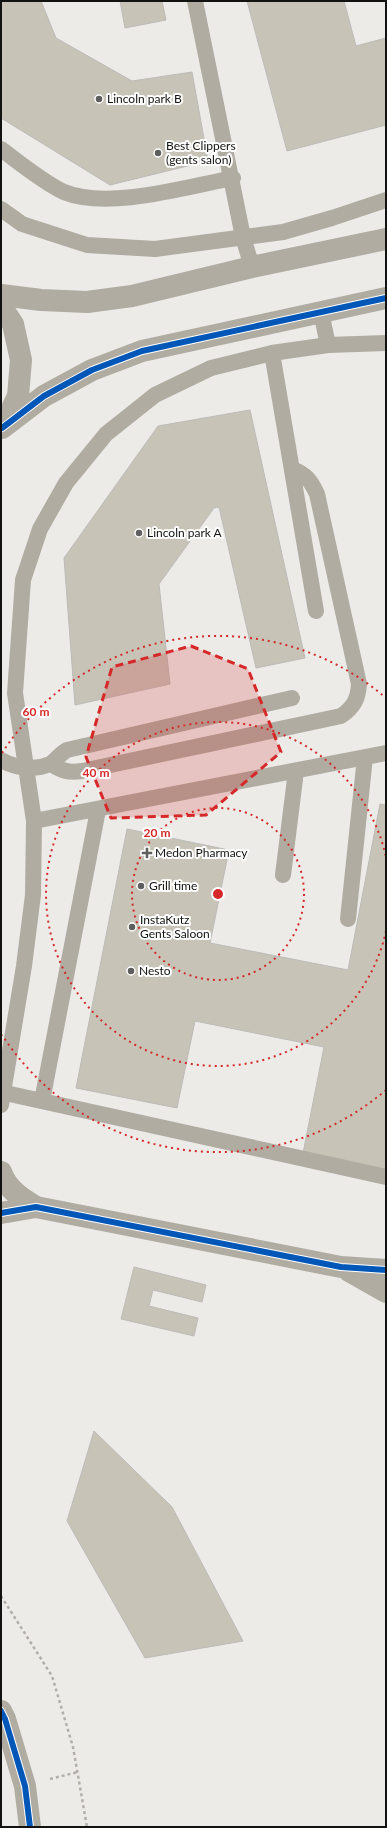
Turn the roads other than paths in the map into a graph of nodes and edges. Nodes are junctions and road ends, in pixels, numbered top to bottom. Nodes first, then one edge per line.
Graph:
1 (195, 1) edge
2 (1, 149) edge
3 (232, 178) junction
4 (386, 200) edge
5 (1, 209) edge
6 (243, 237) junction
7 (386, 239) edge
8 (252, 267) junction
9 (1, 295) edge
10 (386, 298) edge
11 (1, 306) edge
12 (321, 312) junction
13 (386, 343) edge
14 (328, 345) junction
15 (272, 353) junction
16 (2, 429) edge
17 (292, 469) junction
18 (316, 611) dead end
19 (292, 698) dead end
20 (386, 752) edge
21 (365, 757) junction
22 (1, 760) edge
23 (51, 764) junction
24 (27, 768) junction
25 (296, 771) junction
26 (98, 810) junction
27 (34, 821) junction
28 (283, 874) dead end
29 (348, 919) dead end
30 (2, 1097) edge
31 (42, 1101) junction
32 (1, 1172) edge
33 (386, 1177) edge
34 (36, 1207) junction
35 (1, 1213) edge
36 (341, 1267) junction
37 (386, 1270) edge
38 (386, 1292) edge
39 (1, 1711) edge
40 (30, 1827) edge

1 - 3 lane
2 - 3 lane
3 - 6 lane
4 - 6 lane
5 - 6 lane
6 - 8 lane
7 - 8 street
8 - 9 street
10 - 12 street
11 - 16 street
12 - 14 lane
12 - 16 street
13 - 14 lane
14 - 15 lane
15 - 17 lane
15 - 24 lane
17 - 18 lane
17 - 23 lane
19 - 23 lane
20 - 21 lane
21 - 25 lane
21 - 29 lane
22 - 24 lane
23 - 24 lane
24 - 27 lane
25 - 26 lane
25 - 28 lane
26 - 27 lane
26 - 31 lane
27 - 30 lane
30 - 31 lane
31 - 33 lane
32 - 34 street
34 - 35 street
34 - 36 street
36 - 37 street
36 - 38 street
39 - 40 street

